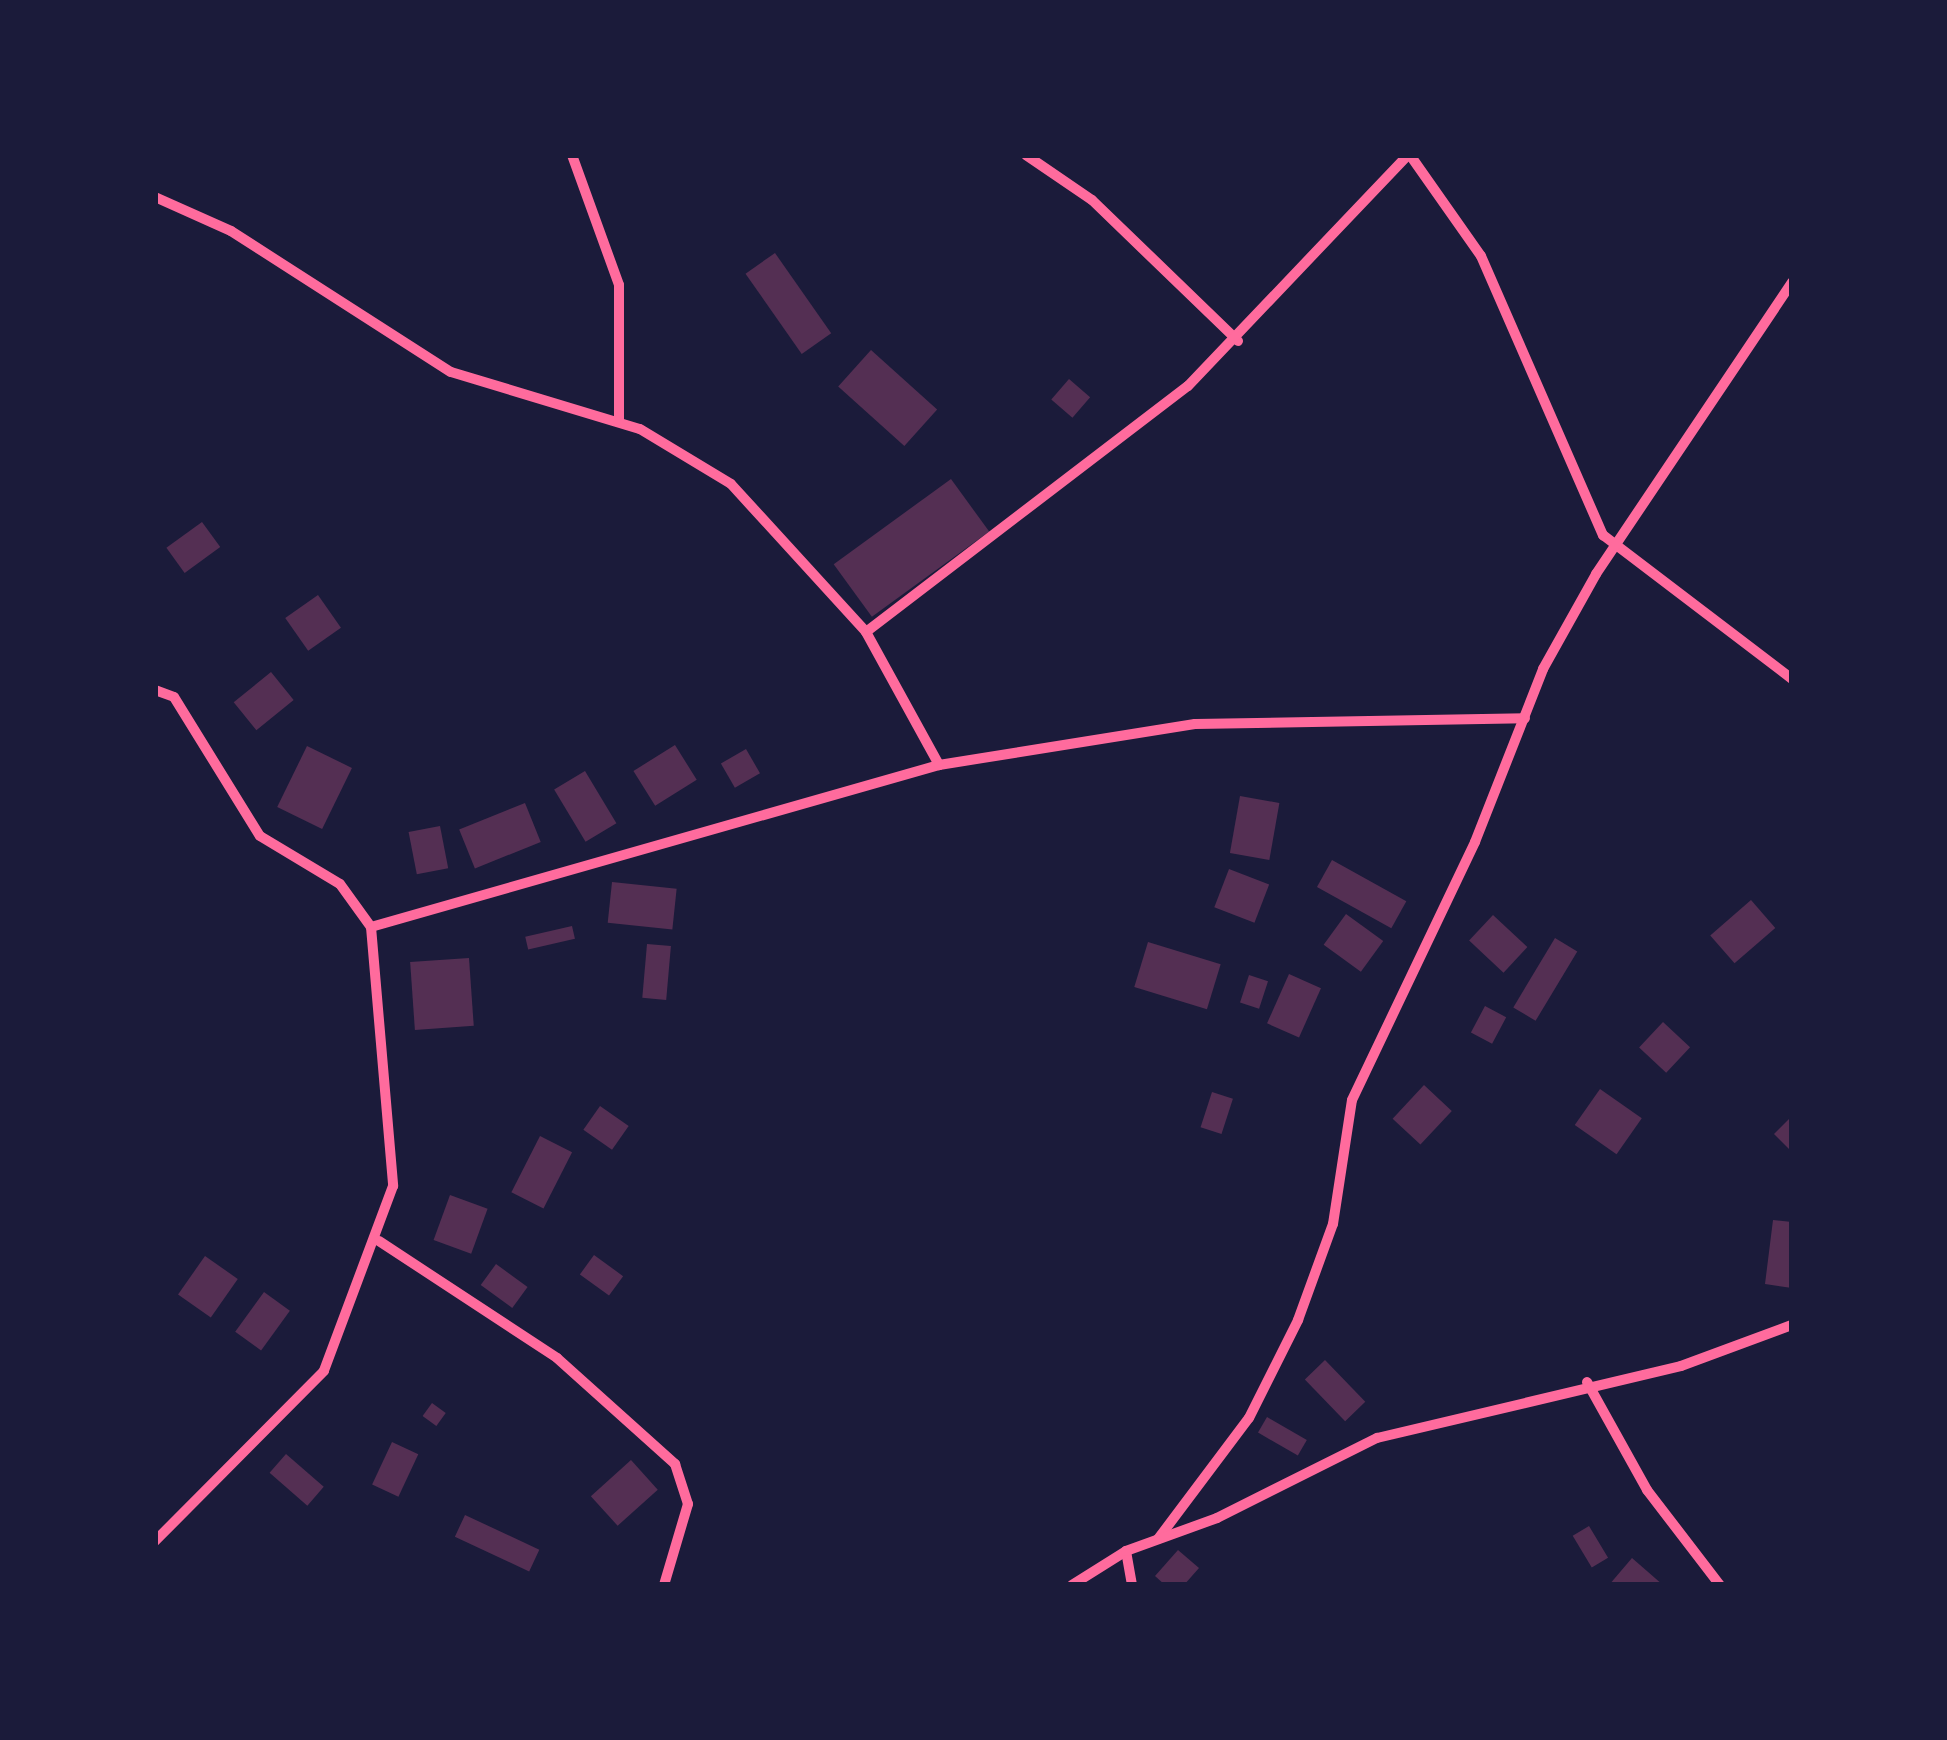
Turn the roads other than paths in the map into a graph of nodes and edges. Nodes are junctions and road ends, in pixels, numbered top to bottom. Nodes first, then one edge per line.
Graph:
1 (572, 155) edge
2 (1026, 155) edge
3 (1409, 155) edge
4 (155, 197) edge
5 (1792, 282) edge
6 (1238, 341) junction
7 (619, 422) junction
8 (1616, 547) junction
9 (866, 632) junction
10 (1792, 679) edge
11 (155, 690) edge
12 (1525, 718) junction
13 (938, 764) junction
14 (371, 926) junction
15 (378, 1241) junction
16 (1792, 1325) edge
17 (1586, 1382) junction
18 (1158, 1539) junction
19 (155, 1542) edge
20 (1126, 1551) junction
21 (664, 1585) edge
22 (1072, 1585) edge
23 (1132, 1585) edge
24 (1720, 1585) edge

1 - 7 street
2 - 6 street
3 - 6 street
3 - 8 street
4 - 7 street
5 - 8 street
6 - 9 street
7 - 9 street
8 - 10 street
8 - 12 street
9 - 13 street
11 - 14 street
12 - 13 street
12 - 18 street
13 - 14 street
14 - 15 street
15 - 19 street
15 - 21 street
16 - 17 street
17 - 18 street
17 - 24 street
18 - 20 street
20 - 22 street
20 - 23 street

